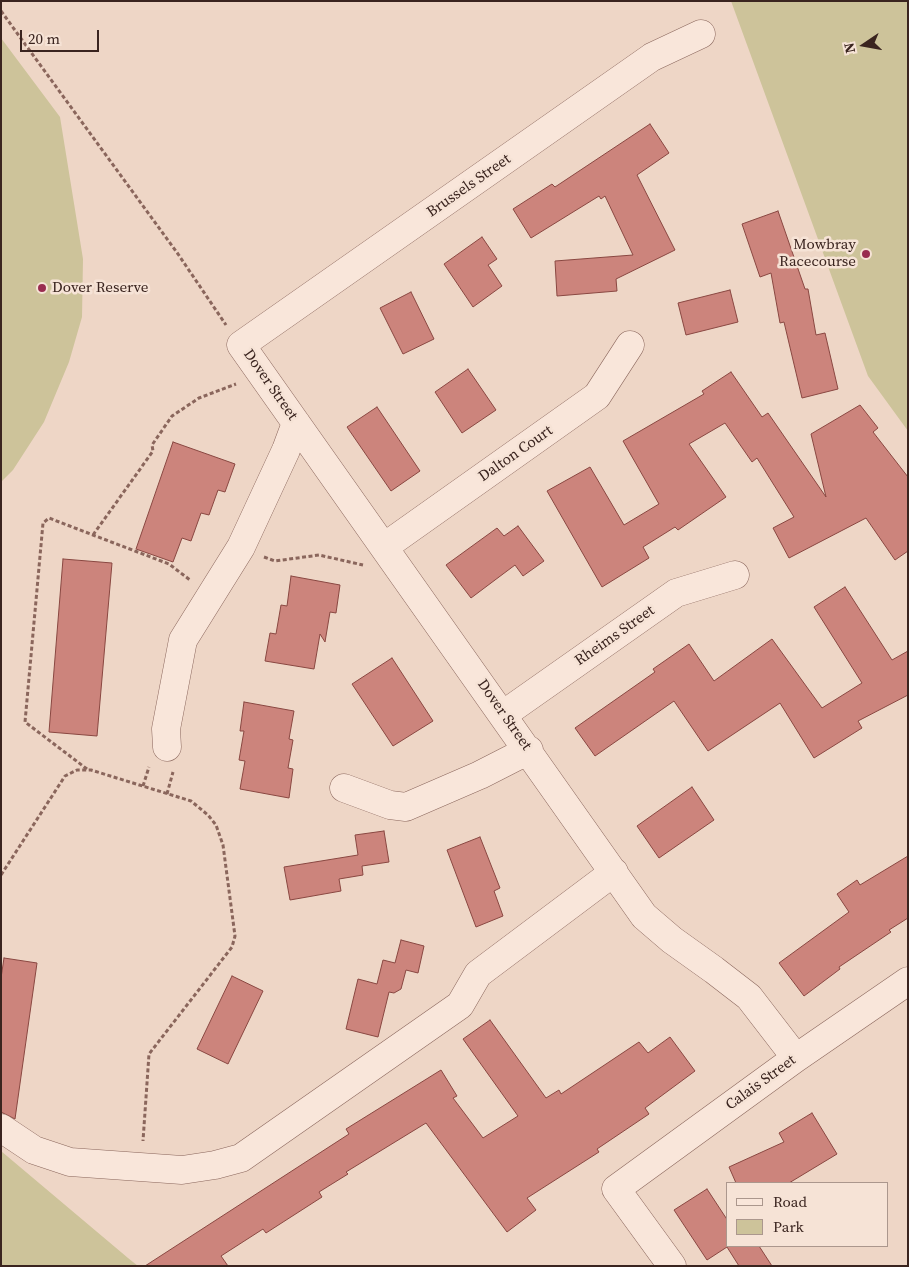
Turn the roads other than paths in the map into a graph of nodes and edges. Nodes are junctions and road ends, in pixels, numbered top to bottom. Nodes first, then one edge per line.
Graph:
1 (701, 34) dead end
2 (242, 345) joint
3 (630, 345) dead end
4 (296, 423) junction
5 (376, 556) junction
6 (735, 575) dead end
7 (504, 714) junction
8 (167, 747) dead end
9 (528, 750) junction
10 (344, 788) dead end
11 (614, 872) junction
12 (908, 981) edge
13 (796, 1058) junction
14 (1, 1128) edge
15 (672, 1266) edge

1 - 2 street, Brussels Street
2 - 4 street, Dover Street
3 - 5 street, Dalton Court
4 - 5 street, Dover Street
4 - 8 street
5 - 7 street, Dover Street
6 - 7 street, Rheims Street
7 - 9 street, Dover Street
9 - 10 street
9 - 11 street, Dover Street
11 - 13 street, Dover Street
11 - 14 street
12 - 13 street, Calais Street
13 - 15 street, Calais Street

